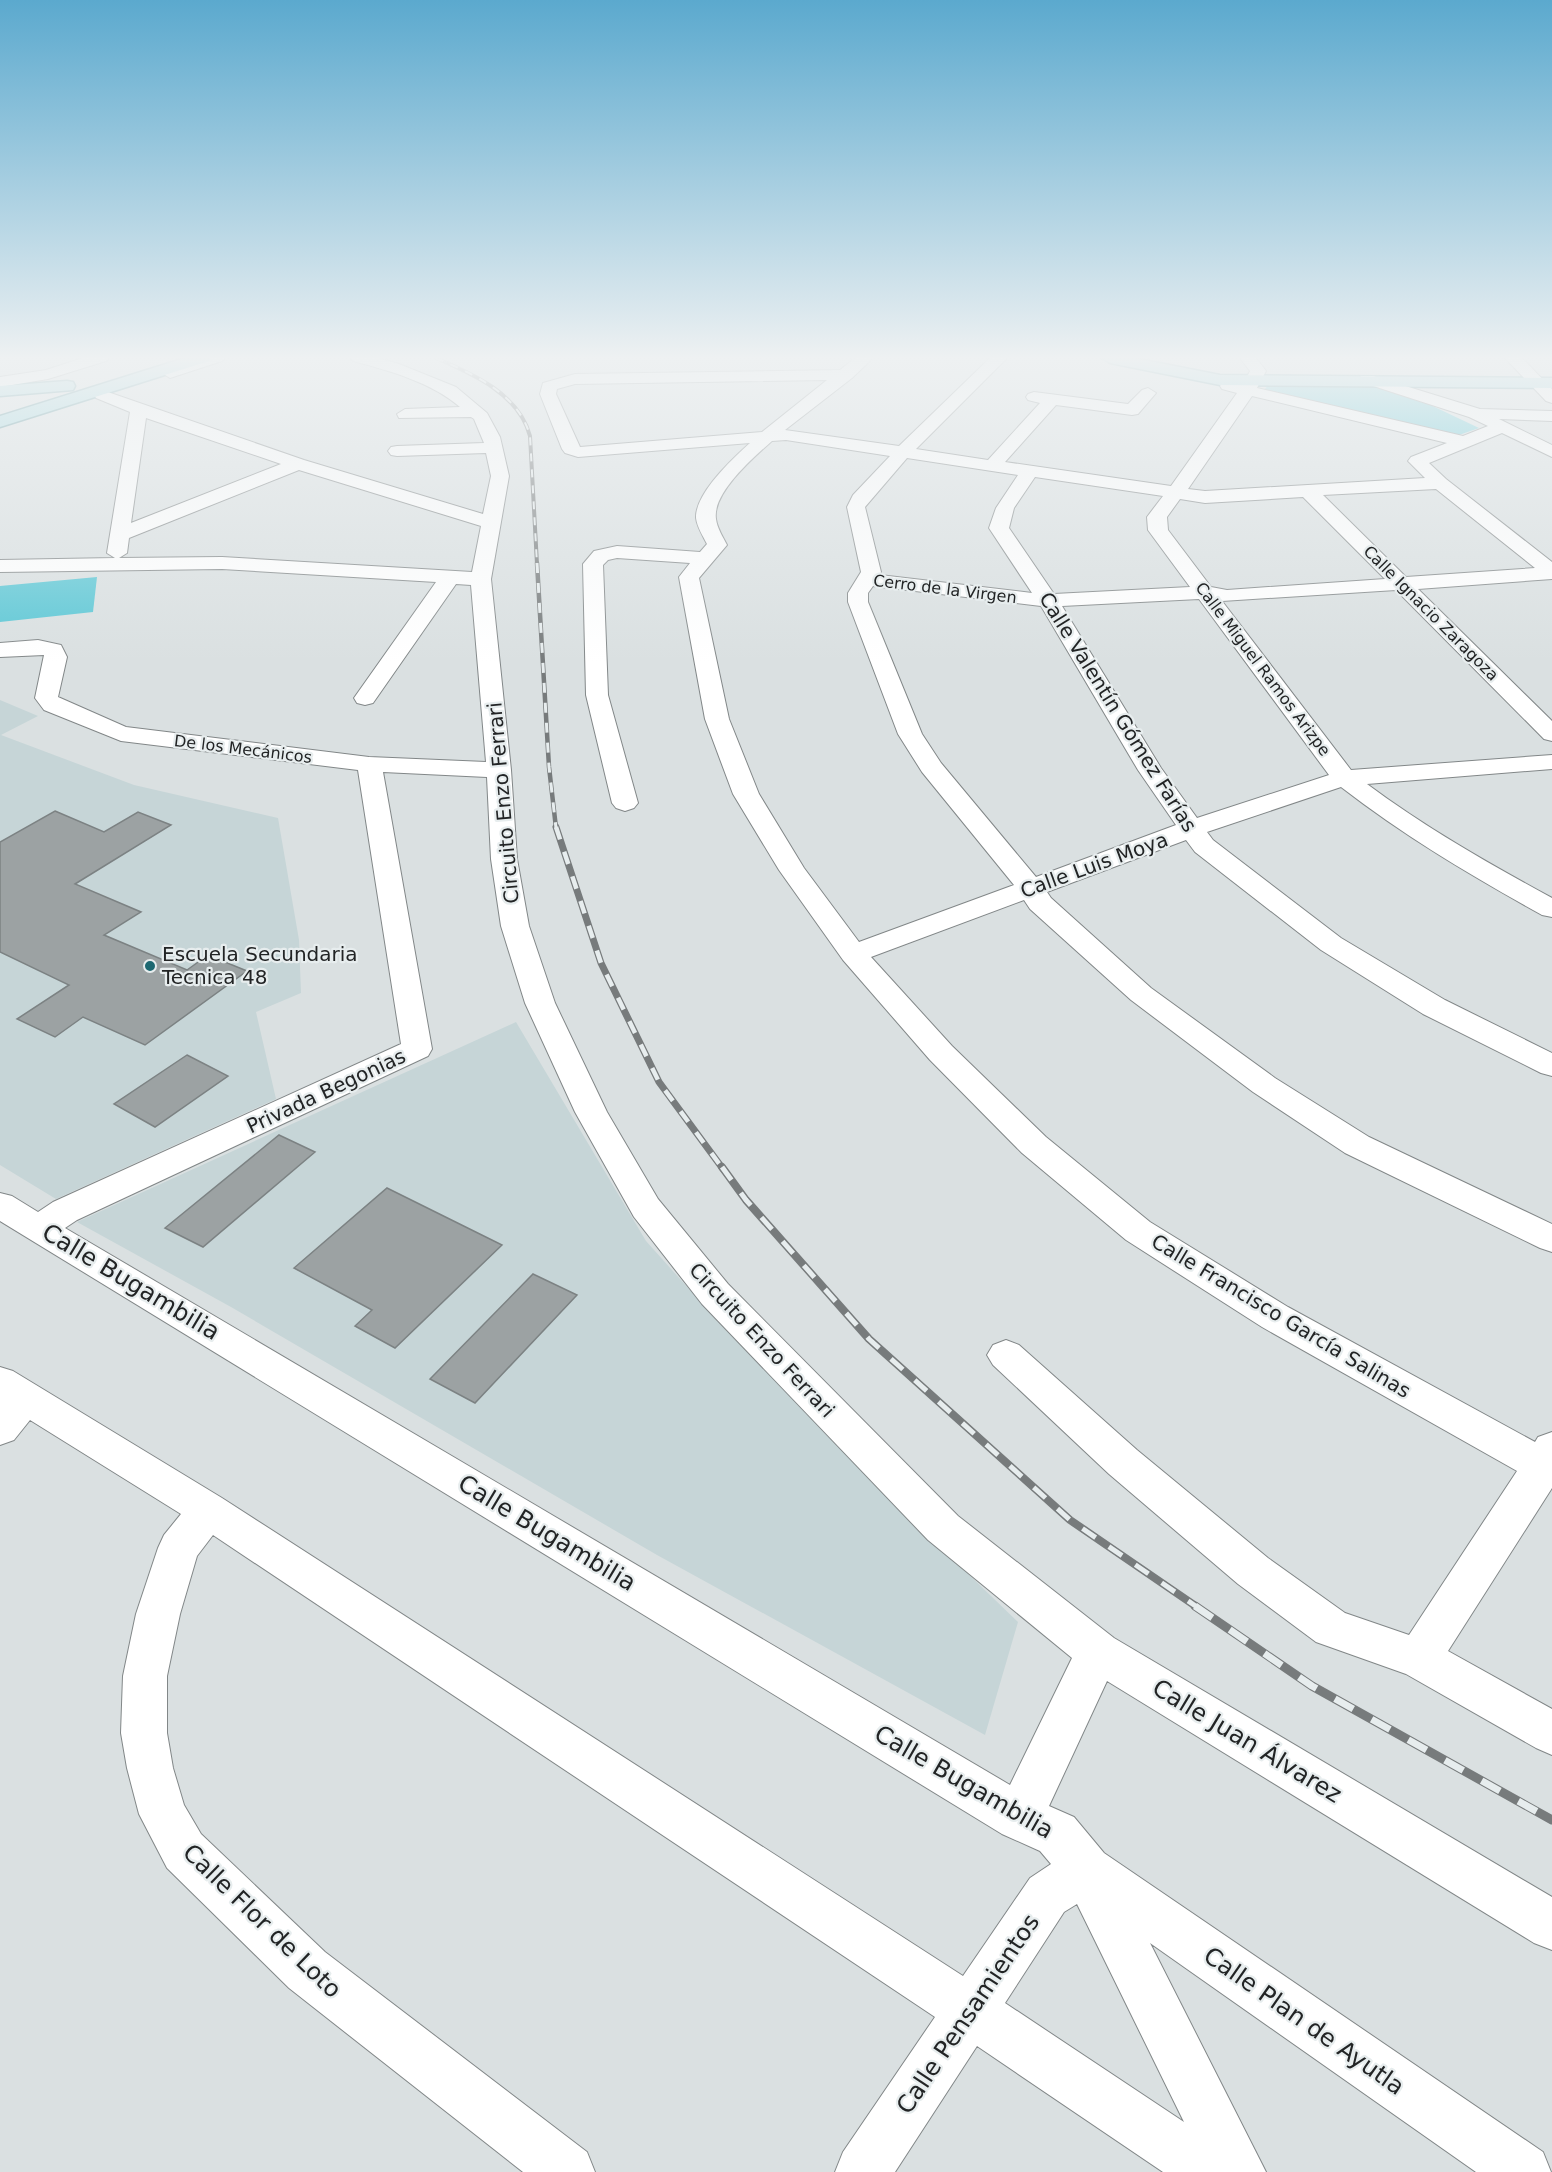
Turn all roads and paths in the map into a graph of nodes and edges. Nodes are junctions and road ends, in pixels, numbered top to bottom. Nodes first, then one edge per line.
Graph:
1 (131, 459) edge
2 (284, 459) edge
3 (496, 459) edge
4 (742, 459) edge
5 (896, 459) edge
6 (950, 459) edge
7 (998, 459) edge
8 (1196, 459) edge
9 (1418, 459) edge
10 (298, 464) junction
11 (992, 466) junction
12 (1029, 472) junction
13 (1440, 483) junction
14 (1309, 492) junction
15 (1174, 494) junction
16 (492, 523) junction
17 (119, 535) junction
18 (706, 558) junction
19 (0, 566) edge
20 (117, 566) junction
21 (1552, 573) edge
22 (450, 577) junction
23 (481, 579) junction
24 (1401, 582) junction
25 (861, 586) junction
26 (1215, 597) junction
27 (1051, 607) junction
28 (0, 650) edge
29 (365, 699) dead end
30 (1552, 734) edge
31 (1552, 762) edge
32 (369, 764) junction
33 (500, 770) junction
34 (1344, 778) junction
35 (625, 803) dead end
36 (1191, 829) junction
37 (1031, 888) junction
38 (1552, 909) edge
39 (853, 954) junction
40 (1552, 1066) edge
41 (0, 1205) edge
42 (40, 1228) junction
43 (1552, 1239) edge
44 (1006, 1355) dead end
45 (8, 1404) edge
46 (1549, 1461) edge
47 (208, 1510) junction
48 (1098, 1652) junction
49 (1419, 1658) junction
50 (1552, 1733) edge
51 (1019, 1817) junction
52 (1086, 1869) junction
53 (1552, 1925) edge
54 (970, 2010) junction
55 (567, 2172) edge
56 (863, 2172) edge
57 (1211, 2172) edge
58 (1238, 2172) edge
59 (1523, 2172) edge

1 - 17 street
2 - 10 street
3 - 16 street, Circuito Enzo Ferrari
4 - 18 street, Calle Francisco García Salinas
5 - 25 street
6 - 11 street
7 - 11 street
8 - 15 street, Calle Miguel Ramos Arizpe
9 - 13 street
10 - 16 street
10 - 17 street
11 - 12 street
12 - 15 street
12 - 27 street, Calle Valentín Gómez Farías
13 - 14 street
13 - 21 street
14 - 15 street
14 - 24 street, Calle Ignacio Zaragoza
15 - 26 street, Calle Miguel Ramos Arizpe
16 - 23 street, Circuito Enzo Ferrari
17 - 20 street
18 - 35 street
18 - 39 street, Calle Francisco García Salinas
19 - 20 street
20 - 22 street
21 - 24 street, Cerro de la Virgen
22 - 23 street
22 - 29 street
23 - 33 street, Circuito Enzo Ferrari
24 - 26 street, Cerro de la Virgen
24 - 30 street, Calle Ignacio Zaragoza
25 - 27 street, Cerro de la Virgen
25 - 37 street
26 - 27 street, Cerro de la Virgen
26 - 34 street, Calle Miguel Ramos Arizpe
27 - 36 street, Calle Valentín Gómez Farías
28 - 32 street, De los Mecánicos
31 - 34 street, Calle Luis Moya
32 - 33 street, De los Mecánicos
32 - 42 street, Privada Begonias
33 - 48 street, Circuito Enzo Ferrari
34 - 36 street, Calle Luis Moya
34 - 38 street, Calle Miguel Ramos Arizpe
36 - 37 street, Calle Luis Moya
36 - 40 street, Calle Valentín Gómez Farías
37 - 39 street, Calle Luis Moya
37 - 43 street
39 - 46 street, Calle Francisco García Salinas
41 - 42 street, Calle Bugambilia
42 - 51 street, Calle Bugambilia
44 - 49 street
45 - 47 street
46 - 49 street
47 - 54 street
47 - 55 street, Calle Flor de Loto
48 - 51 street
48 - 53 street, Calle Juan Álvarez
49 - 50 street
51 - 52 street, Calle Bugambilia
52 - 54 street, Calle Pensamientos
52 - 58 street
52 - 59 street, Calle Plan de Ayutla
54 - 56 street, Calle Pensamientos
54 - 57 street

